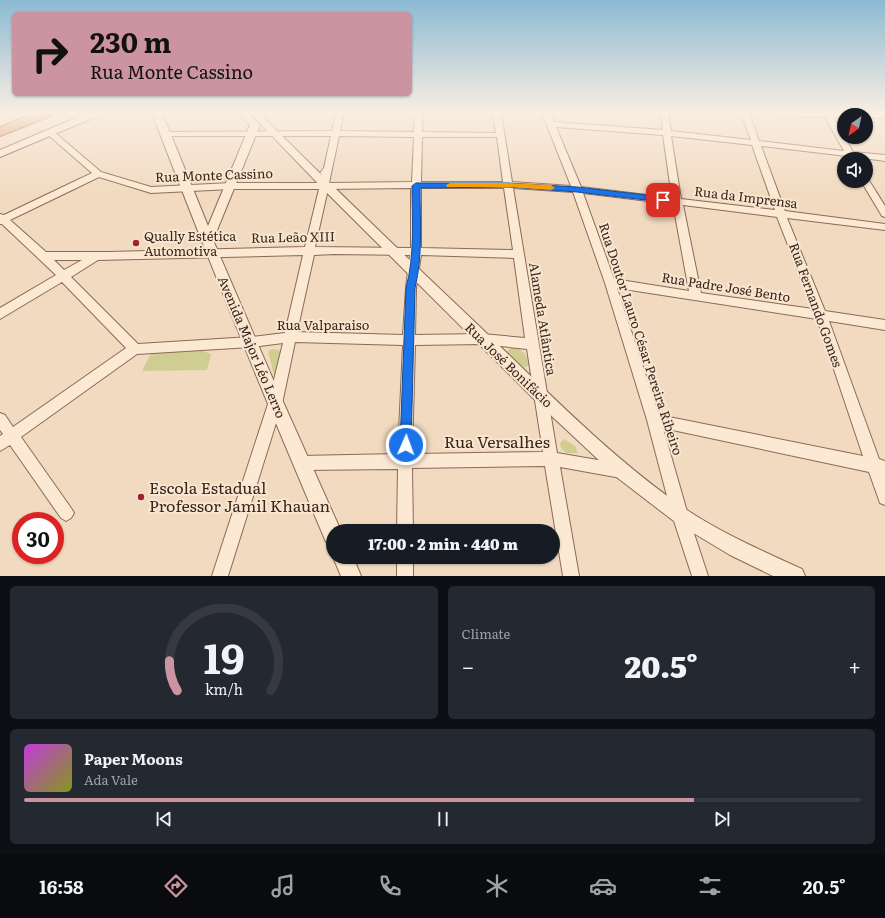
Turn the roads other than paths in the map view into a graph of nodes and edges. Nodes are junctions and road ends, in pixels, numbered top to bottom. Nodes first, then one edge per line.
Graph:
1 (34, 140) edge
2 (58, 140) edge
3 (167, 140) edge
4 (249, 140) edge
5 (280, 140) edge
6 (334, 140) edge
7 (417, 140) edge
8 (502, 140) edge
9 (558, 140) edge
10 (667, 140) edge
11 (733, 140) edge
12 (842, 140) edge
13 (754, 142) junction
14 (849, 152) edge
15 (0, 154) edge
16 (837, 154) edge
17 (873, 157) edge
18 (885, 158) edge
19 (98, 174) junction
20 (321, 182) junction
21 (508, 185) junction
22 (231, 186) junction
23 (416, 186) junction
24 (186, 188) junction
25 (870, 188) edge
26 (577, 189) junction
27 (677, 201) junction
28 (781, 214) junction
29 (885, 214) edge
30 (1, 219) edge
31 (885, 227) edge
32 (209, 247) junction
33 (391, 250) junction
34 (309, 251) junction
35 (416, 251) junction
36 (519, 254) junction
37 (44, 256) junction
38 (96, 257) junction
39 (414, 273) junction
40 (64, 276) junction
41 (610, 283) junction
42 (696, 296) junction
43 (0, 314) edge
44 (821, 315) junction
45 (885, 325) edge
46 (291, 337) junction
47 (482, 339) junction
48 (410, 340) junction
49 (251, 342) junction
50 (532, 344) junction
51 (135, 349) junction
52 (542, 397) junction
53 (275, 404) junction
54 (0, 419) edge
55 (654, 420) junction
56 (12, 435) junction
57 (0, 444) edge
58 (552, 459) junction
59 (405, 460) junction
60 (301, 463) junction
61 (879, 467) edge
62 (621, 471) junction
63 (885, 498) edge
64 (66, 513) dead end
65 (680, 516) junction
66 (328, 524) edge
67 (405, 524) edge
68 (346, 564) edge
69 (405, 564) edge
70 (220, 576) edge
71 (351, 576) edge
72 (405, 576) edge
73 (571, 576) edge
74 (700, 576) edge
75 (795, 576) edge

1 - 15 main road
2 - 19 street, Rua Monte Cassino
3 - 24 street, Avenida Major Léo Lerro
4 - 22 street
5 - 20 street, Rua José Bonifácio
6 - 20 street
7 - 23 street
8 - 21 street, Alameda Atlântica
9 - 26 street, Rua Doutor Lauro César Pereira Ribeiro
10 - 27 street
11 - 13 street
12 - 14 street
13 - 16 street
13 - 28 street, Rua Fernando Gomes
17 - 18 street
19 - 24 street, Rua Monte Cassino
19 - 30 street
20 - 22 street, Rua Monte Cassino
20 - 23 street, Rua Monte Cassino
20 - 33 street, Rua José Bonifácio
20 - 34 street
21 - 23 street, Rua Monte Cassino
21 - 26 street, Rua da Imprensa
21 - 36 street, Alameda Atlântica
22 - 24 street, Rua Monte Cassino
22 - 32 street
23 - 35 street
24 - 32 street, Avenida Major Léo Lerro
25 - 29 street
26 - 27 street, Rua da Imprensa
26 - 41 street, Rua Doutor Lauro César Pereira Ribeiro
27 - 28 street, Rua da Imprensa
27 - 42 street
28 - 31 street, Rua da Imprensa
28 - 44 street, Rua Fernando Gomes
30 - 37 street
32 - 34 street, Rua Leão XIII
32 - 38 street, Rua Leão XIII
32 - 49 street, Avenida Major Léo Lerro
33 - 34 street, Rua Leão XIII
33 - 35 street, Rua Leão XIII
33 - 39 street, Rua José Bonifácio
34 - 46 street
35 - 36 street, Rua Leão XIII
35 - 39 street
36 - 50 street, Alameda Atlântica
37 - 38 street, Rua Leão XIII
37 - 40 street
38 - 40 street
39 - 47 street, Rua José Bonifácio
39 - 48 street
40 - 43 street
40 - 51 street
41 - 42 street, Rua Padre José Bento
41 - 55 street, Rua Doutor Lauro César Pereira Ribeiro
42 - 44 street, Rua Padre José Bento
44 - 45 street, Rua Padre José Bento
44 - 61 street, Rua Fernando Gomes
46 - 48 street, Rua Valparaiso
46 - 49 street, Rua Valparaiso
46 - 53 street
47 - 48 street, Rua Valparaiso
47 - 50 street, Rua Valparaiso
47 - 52 street, Rua José Bonifácio
48 - 59 street
49 - 51 street, Rua Valparaiso
49 - 53 street, Avenida Major Léo Lerro
50 - 52 street, Alameda Atlântica
51 - 56 street
52 - 58 street, Alameda Atlântica
52 - 62 street, Rua José Bonifácio
53 - 60 street, Avenida Major Léo Lerro
53 - 70 street
54 - 56 street
55 - 61 street
55 - 65 street, Rua Doutor Lauro César Pereira Ribeiro
56 - 57 street
56 - 64 street
58 - 59 street, Rua Versalhes
58 - 62 street, Rua Versalhes
58 - 73 street, Alameda Atlântica
59 - 60 street, Rua Versalhes
59 - 67 street
60 - 66 street, Avenida Major Léo Lerro
61 - 63 street, Rua Fernando Gomes
62 - 65 street, Rua José Bonifácio
65 - 74 street, Rua Doutor Lauro César Pereira Ribeiro
65 - 75 street, Rua José Bonifácio
68 - 71 street
69 - 72 street

